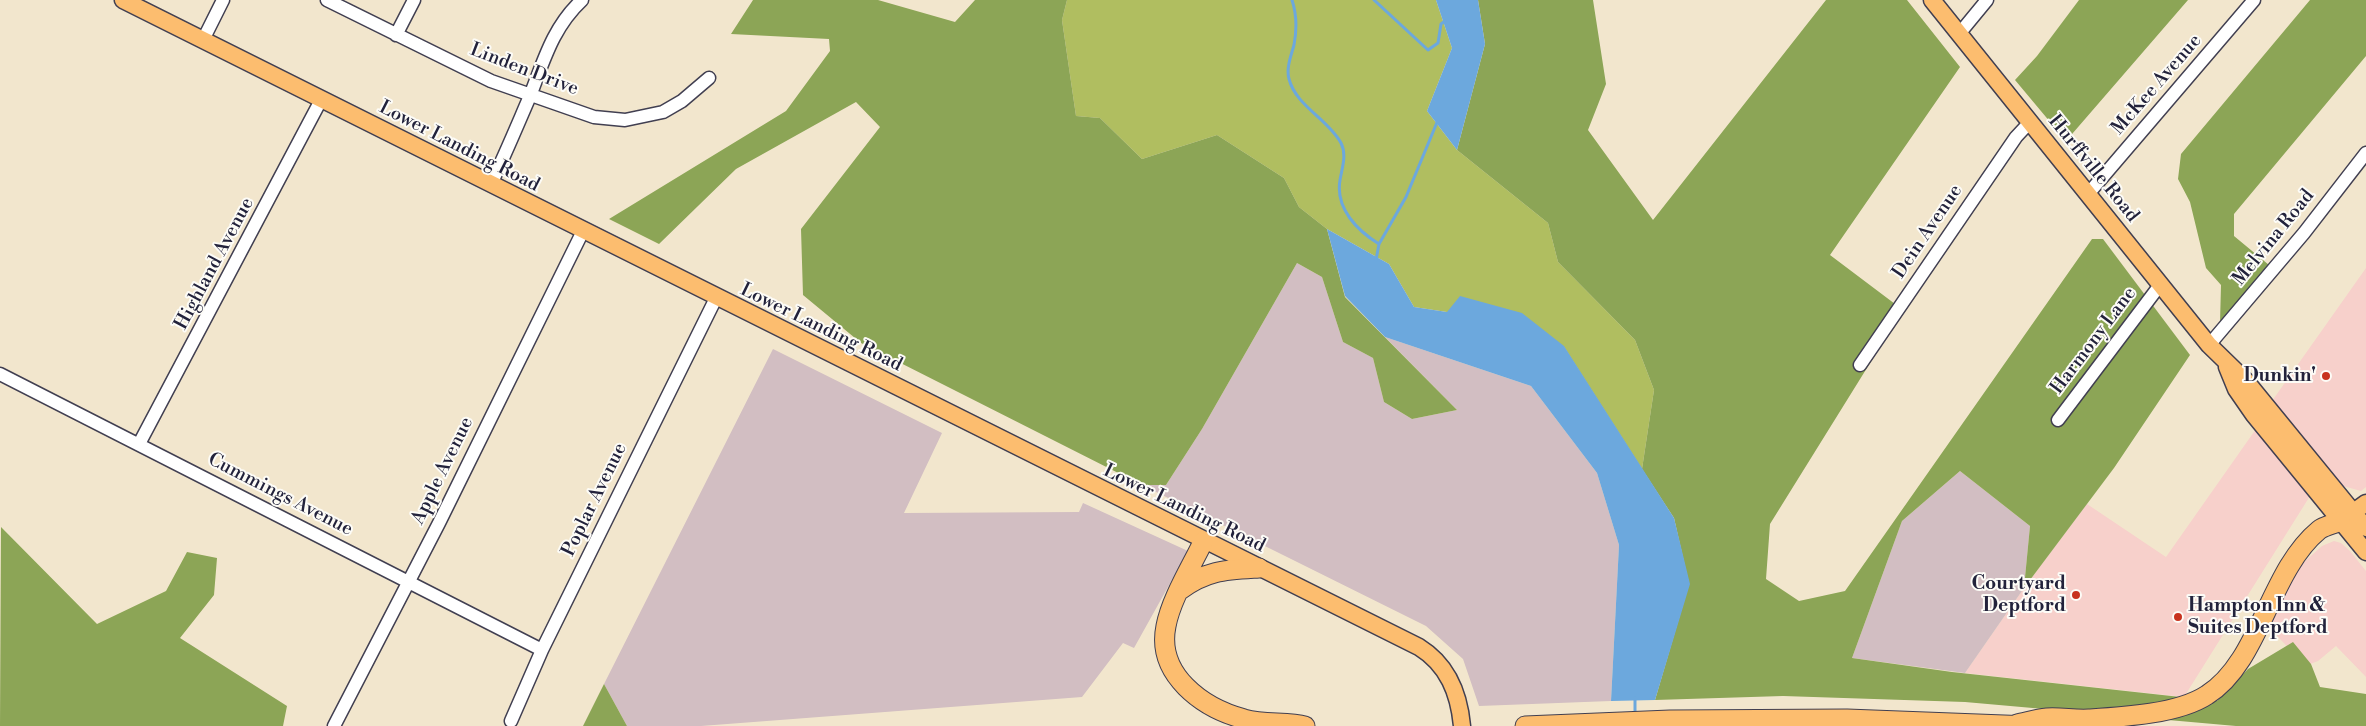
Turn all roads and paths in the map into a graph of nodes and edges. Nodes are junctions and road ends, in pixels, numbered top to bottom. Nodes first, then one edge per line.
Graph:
1 (123, 0) edge
2 (223, 0) edge
3 (327, 0) edge
4 (414, 0) edge
5 (582, 0) edge
6 (1932, 0) edge
7 (1987, 0) edge
8 (2254, 0) edge
9 (1959, 34) junction
10 (396, 35) junction
11 (203, 40) junction
12 (709, 78) dead end
13 (530, 94) junction
14 (322, 100) junction
15 (2030, 122) junction
16 (2366, 153) edge
17 (491, 184) junction
18 (2088, 194) junction
19 (583, 231) junction
20 (2160, 285) junction
21 (716, 298) junction
22 (2209, 345) junction
23 (1860, 365) dead end
24 (0, 374) edge
25 (2058, 420) dead end
26 (139, 444) junction
27 (2353, 512) edge
28 (2366, 528) edge
29 (1203, 542) junction
30 (2366, 552) edge
31 (1259, 568) junction
32 (409, 582) junction
33 (1180, 590) junction
34 (542, 650) junction
35 (511, 721) dead end
36 (2022, 725) edge
37 (334, 726) edge
38 (1305, 726) edge
39 (1462, 726) edge
40 (1525, 726) edge

1 - 11 main road, Lower Landing Road
2 - 11 street
3 - 10 street, Linden Drive
4 - 10 street
5 - 13 street
6 - 9 main road, Hurffville Road
7 - 9 street
8 - 18 street, McKee Avenue
9 - 15 main road, Hurffville Road
10 - 13 street, Linden Drive
11 - 14 main road, Lower Landing Road
12 - 13 street, Linden Drive
13 - 17 street
14 - 17 main road, Lower Landing Road
14 - 26 street, Highland Avenue
15 - 18 main road, Hurffville Road
15 - 23 street, Dein Avenue
16 - 22 street, Melvina Road
17 - 19 main road, Lower Landing Road
18 - 20 main road, Hurffville Road
19 - 21 main road, Lower Landing Road
19 - 32 street, Apple Avenue
20 - 22 main road, Hurffville Road
20 - 25 street, Harmony Lane
21 - 29 main road, Lower Landing Road
21 - 34 street, Poplar Avenue
22 - 27 main road, Hurffville Road
24 - 26 street, Cummings Avenue
26 - 32 street, Cummings Avenue
27 - 28 main road, Hurffville Road
27 - 30 main road, Hurffville Road
27 - 36 highway
29 - 31 main road, Lower Landing Road
29 - 33 highway
31 - 33 highway
31 - 39 main road, Lower Landing Road
32 - 34 street, Cummings Avenue
32 - 37 street, Apple Avenue
33 - 38 highway
34 - 35 street, Poplar Avenue
36 - 40 highway

